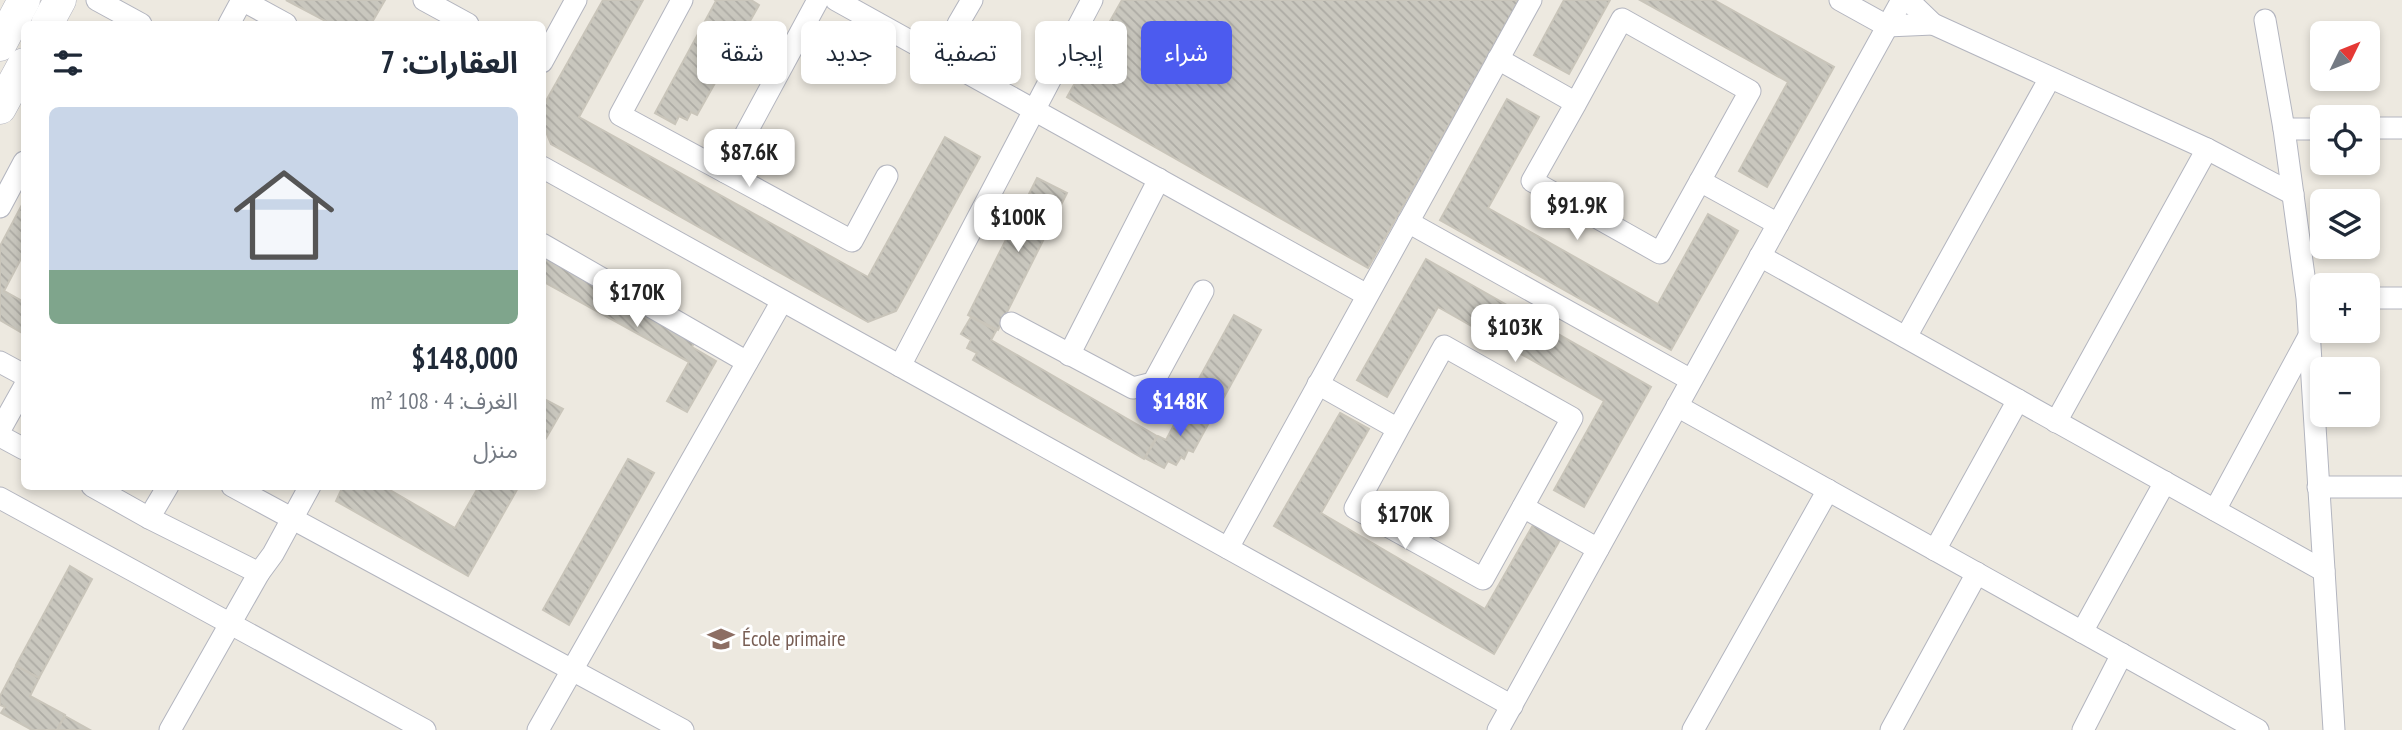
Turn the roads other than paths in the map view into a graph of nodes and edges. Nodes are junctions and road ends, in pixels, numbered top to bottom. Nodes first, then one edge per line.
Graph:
1 (24, 0) edge
2 (61, 0) edge
3 (242, 0) edge
4 (576, 0) edge
5 (682, 0) edge
6 (818, 0) edge
7 (836, 0) edge
8 (972, 0) edge
9 (1091, 0) edge
10 (1531, 0) edge
11 (1840, 0) edge
12 (1902, 0) edge
13 (1908, 0) edge
14 (105, 8) edge
15 (434, 12) edge
16 (2265, 20) dead end
17 (49, 21) edge
18 (134, 21) edge
19 (231, 21) edge
20 (280, 21) edge
21 (460, 21) edge
22 (960, 21) edge
23 (1933, 24) junction
24 (1888, 26) junction
25 (0, 45) edge
26 (546, 55) edge
27 (1498, 59) junction
28 (21, 70) edge
29 (2050, 78) junction
30 (1576, 103) junction
31 (0, 108) edge
32 (1034, 110) junction
33 (2380, 128) edge
34 (2402, 128) edge
35 (2284, 129) junction
36 (2310, 129) edge
37 (2207, 149) junction
38 (21, 168) edge
39 (546, 169) edge
40 (725, 172) junction
41 (887, 176) dead end
42 (1159, 179) junction
43 (1700, 181) junction
44 (2293, 194) junction
45 (0, 207) edge
46 (1408, 222) junction
47 (1778, 224) junction
48 (546, 246) edge
49 (1760, 256) junction
50 (2310, 278) edge
51 (1203, 291) dead end
52 (1367, 295) junction
53 (2380, 298) edge
54 (2402, 298) edge
55 (782, 301) junction
56 (1012, 323) dead end
57 (2310, 328) edge
58 (2309, 336) junction
59 (1906, 337) junction
60 (1069, 355) junction
61 (0, 362) edge
62 (747, 362) junction
63 (900, 366) junction
64 (21, 373) edge
65 (1691, 380) junction
66 (1318, 384) junction
67 (21, 392) edge
68 (2018, 400) junction
69 (1677, 406) junction
70 (2056, 422) junction
71 (1398, 429) junction
72 (0, 430) edge
73 (0, 436) edge
74 (21, 447) edge
75 (2165, 482) junction
76 (2318, 487) junction
77 (2402, 487) edge
78 (99, 490) edge
79 (166, 490) edge
80 (239, 490) edge
81 (308, 490) edge
82 (1828, 490) junction
83 (0, 498) edge
84 (1523, 507) junction
85 (2215, 510) junction
86 (149, 518) junction
87 (292, 519) junction
88 (1228, 548) junction
89 (1598, 549) junction
90 (1935, 550) junction
91 (2324, 570) junction
92 (259, 573) junction
93 (1977, 573) junction
94 (229, 623) junction
95 (2081, 632) junction
96 (2122, 654) junction
97 (572, 670) junction
98 (1512, 706) junction
99 (170, 730) edge
100 (425, 730) edge
101 (538, 730) edge
102 (683, 730) edge
103 (1498, 730) edge
104 (1693, 730) edge
105 (1891, 730) edge
106 (2083, 730) edge
107 (2258, 730) edge
108 (2334, 730) edge

1 - 25 main road
2 - 17 main road
3 - 19 street
3 - 20 street
4 - 26 street
5 - 40 street
6 - 40 street
7 - 32 street
8 - 22 street
9 - 32 street
10 - 27 street
11 - 24 street
12 - 24 street
13 - 23 street
14 - 18 street
15 - 21 street
16 - 35 street
23 - 24 street
23 - 29 street
24 - 47 street
27 - 30 street
27 - 46 street
28 - 31 main road
29 - 37 street
29 - 59 street
30 - 43 street
30 - 43 street
32 - 42 street
32 - 63 street
33 - 34 street
35 - 36 street
35 - 44 street
37 - 44 street
37 - 70 street
38 - 45 street
39 - 55 street
40 - 41 street
42 - 52 street
42 - 60 street
43 - 47 street
44 - 50 street
46 - 52 street
46 - 65 street
47 - 49 street
48 - 62 street
49 - 59 street
49 - 65 street
51 - 60 street
52 - 66 street
53 - 54 street
55 - 62 street
55 - 63 street
56 - 60 street
57 - 58 street
58 - 76 street
58 - 85 street
59 - 68 street
61 - 64 street
62 - 97 street
63 - 88 street
65 - 69 street
66 - 71 street
66 - 88 street
67 - 72 street
68 - 70 street
68 - 90 street
69 - 82 street
69 - 89 street
70 - 75 street
71 - 84 street
71 - 84 street
73 - 74 street
75 - 85 street
75 - 95 street
76 - 77 street
76 - 91 street
78 - 86 street
79 - 86 street
80 - 87 street
81 - 87 street
82 - 90 street
82 - 104 street
83 - 94 street
84 - 89 street
85 - 91 street
86 - 92 street
87 - 92 street
87 - 97 street
88 - 98 street
89 - 98 street
90 - 93 street
91 - 108 street
92 - 94 street
93 - 95 street
93 - 105 street
94 - 99 street
94 - 100 street
95 - 96 street
96 - 106 street
96 - 107 street
97 - 101 street
97 - 102 street
98 - 103 street

